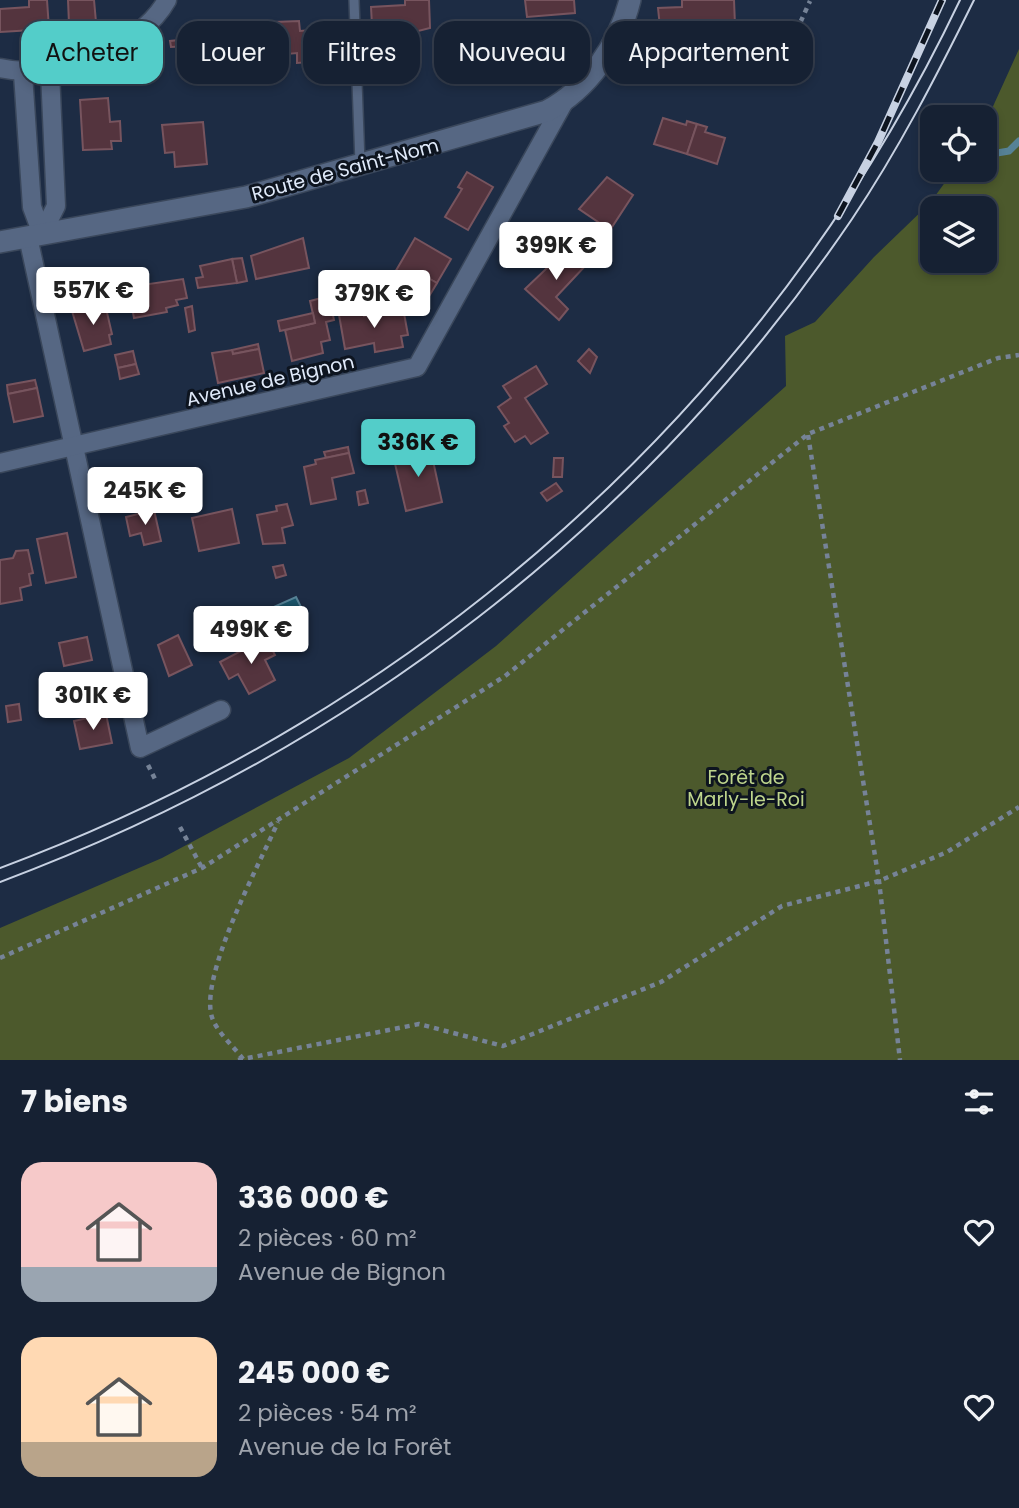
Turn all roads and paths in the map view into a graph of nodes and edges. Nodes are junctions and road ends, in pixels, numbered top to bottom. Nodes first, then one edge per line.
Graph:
1 (167, 0) edge
2 (354, 0) edge
3 (631, 0) edge
4 (810, 1) edge
5 (151, 21) edge
6 (0, 68) edge
7 (21, 73) edge
8 (590, 77) joint
9 (24, 84) edge
10 (51, 84) edge
11 (583, 84) edge
12 (565, 102) junction
13 (360, 165) junction
14 (35, 235) junction
15 (0, 242) edge
16 (1019, 355) edge
17 (808, 434) junction
18 (74, 446) junction
19 (0, 463) edge
20 (222, 710) dead end
21 (1019, 807) edge
22 (279, 822) junction
23 (180, 827) dead end
24 (202, 868) junction
25 (879, 881) junction
26 (0, 958) edge
27 (238, 1060) edge
28 (244, 1060) edge
29 (900, 1060) edge

1 - 5 street
2 - 13 lane
3 - 8 street, Route de Saint-Nom
4 - 8 path
6 - 7 street
9 - 14 street
10 - 14 street
11 - 12 street, Route de Saint-Nom
12 - 13 street, Route de Saint-Nom
12 - 18 street, Avenue de Bignon
13 - 14 street, Route de Saint-Nom
14 - 15 street, Route de Saint-Nom
14 - 18 street
16 - 17 path
17 - 22 path
17 - 25 path
18 - 19 street, Avenue de Bignon
18 - 20 street
21 - 25 path
22 - 24 path
22 - 28 path
23 - 24 path
24 - 26 path
25 - 28 path
25 - 29 path
27 - 28 path

